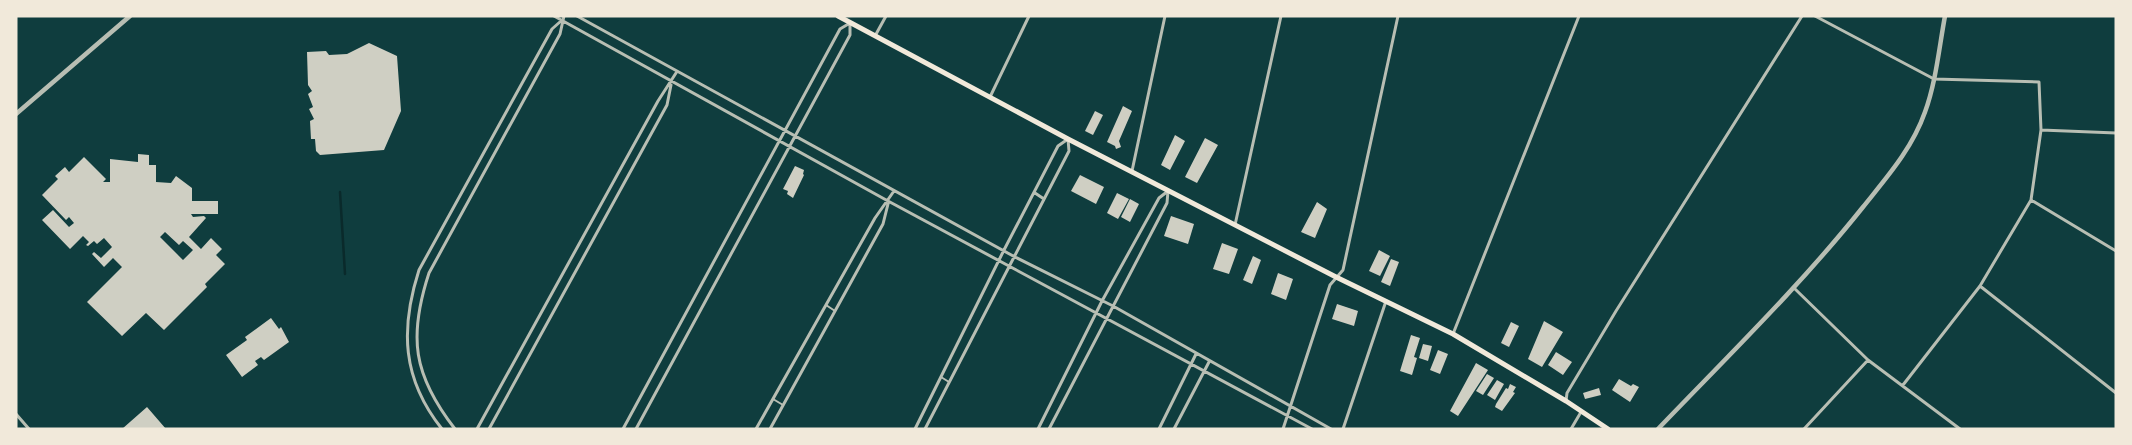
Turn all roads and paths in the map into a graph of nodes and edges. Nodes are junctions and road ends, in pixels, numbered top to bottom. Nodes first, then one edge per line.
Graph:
1 (130, 16) edge
2 (554, 16) edge
3 (564, 16) edge
4 (577, 16) edge
5 (838, 16) edge
6 (886, 16) edge
7 (1029, 16) edge
8 (1164, 16) edge
9 (1281, 16) edge
10 (1398, 16) edge
11 (1579, 16) edge
12 (1802, 16) edge
13 (1815, 16) edge
14 (1945, 16) edge
15 (562, 21) junction
16 (850, 23) junction
17 (875, 36) junction
18 (676, 72) junction
19 (1934, 79) junction
20 (672, 82) junction
21 (990, 98) junction
22 (16, 114) edge
23 (2040, 130) junction
24 (786, 131) junction
25 (2116, 133) edge
26 (795, 137) junction
27 (1068, 139) junction
28 (780, 140) junction
29 (790, 146) junction
30 (1132, 171) junction
31 (1168, 190) junction
32 (894, 191) junction
33 (1035, 193) junction
34 (1044, 199) junction
35 (2031, 200) junction
36 (888, 201) junction
37 (1235, 225) junction
38 (1004, 250) junction
39 (2116, 251) edge
40 (1015, 257) junction
41 (999, 260) junction
42 (1010, 266) junction
43 (1336, 277) junction
44 (1980, 286) junction
45 (1794, 288) junction
46 (1386, 300) junction
47 (1102, 301) junction
48 (826, 305) junction
49 (1113, 306) junction
50 (836, 312) junction
51 (1097, 313) junction
52 (1107, 318) junction
53 (1453, 334) junction
54 (1196, 354) junction
55 (1868, 360) junction
56 (1209, 362) junction
57 (1192, 364) junction
58 (1204, 371) junction
59 (941, 377) junction
60 (949, 382) junction
61 (1903, 384) junction
62 (2116, 393) edge
63 (772, 399) junction
64 (1566, 402) junction
65 (783, 405) junction
66 (1290, 407) junction
67 (1581, 412) junction
68 (16, 414) edge
69 (1288, 415) junction
70 (29, 429) edge
71 (442, 429) edge
72 (455, 429) edge
73 (477, 429) edge
74 (489, 429) edge
75 (623, 429) edge
76 (636, 429) edge
77 (756, 429) edge
78 (770, 429) edge
79 (915, 429) edge
80 (925, 429) edge
81 (1038, 429) edge
82 (1049, 429) edge
83 (1160, 429) edge
84 (1174, 429) edge
85 (1283, 429) edge
86 (1312, 429) edge
87 (1331, 429) edge
88 (1343, 429) edge
89 (1571, 429) edge
90 (1608, 429) edge
91 (1658, 429) edge
92 (1804, 429) edge
93 (1960, 429) edge

1 - 22 street
2 - 15 street
3 - 15 street
4 - 18 street
5 - 16 main road
6 - 17 street
7 - 21 street
8 - 30 street
9 - 37 street
10 - 43 street
11 - 53 street
12 - 64 street
13 - 19 street
14 - 19 street
15 - 20 street
15 - 71 street
15 - 72 street
16 - 17 main road
16 - 24 street
16 - 26 street
17 - 21 main road
18 - 20 street
18 - 24 street
19 - 23 street
19 - 45 street
20 - 28 street
20 - 73 street
20 - 74 street
21 - 27 main road
23 - 25 street
23 - 35 street
24 - 26 street
24 - 28 street
26 - 29 street
26 - 32 street
27 - 30 main road
27 - 33 street
27 - 34 street
28 - 29 street
28 - 75 street
29 - 36 street
29 - 76 street
30 - 31 main road
31 - 37 main road
31 - 47 street
31 - 49 street
32 - 36 street
32 - 38 street
33 - 34 street
33 - 38 street
34 - 40 street
35 - 39 street
35 - 44 street
36 - 41 street
36 - 48 street
36 - 50 street
37 - 43 main road
38 - 40 street
38 - 41 street
40 - 42 street
40 - 47 street
41 - 42 street
41 - 59 street
42 - 51 street
42 - 60 street
43 - 46 main road
43 - 66 street
44 - 61 street
44 - 62 street
45 - 55 street
45 - 91 street
46 - 53 main road
46 - 88 street
47 - 49 street
47 - 51 street
48 - 50 lane
48 - 63 street
49 - 52 street
49 - 54 street
50 - 65 street
51 - 52 street
51 - 81 street
52 - 57 street
52 - 82 street
53 - 64 main road
54 - 56 street
54 - 57 street
55 - 61 street
55 - 92 street
56 - 58 street
56 - 66 street
57 - 58 street
57 - 83 street
58 - 69 street
58 - 84 street
59 - 60 lane
59 - 79 street
60 - 80 street
61 - 93 street
63 - 65 lane
63 - 77 street
64 - 67 main road
65 - 78 street
66 - 69 street
66 - 87 street
67 - 89 street
67 - 90 main road
68 - 70 street
69 - 85 street
69 - 86 street

